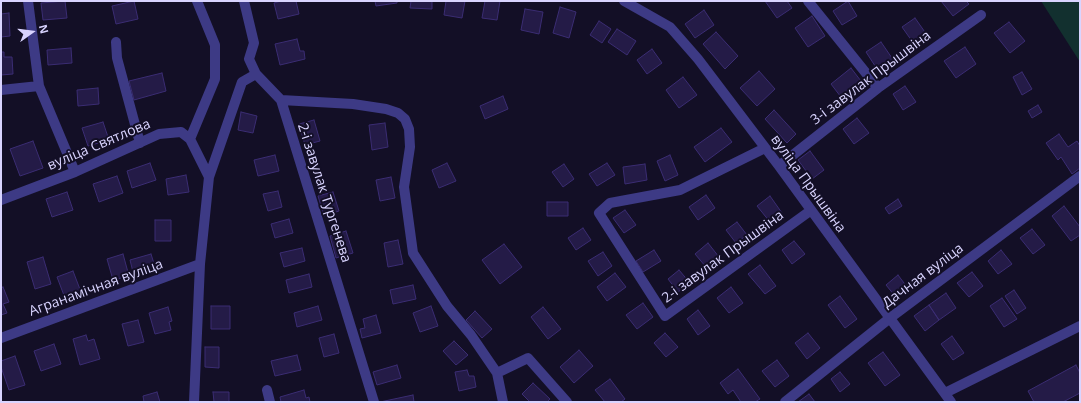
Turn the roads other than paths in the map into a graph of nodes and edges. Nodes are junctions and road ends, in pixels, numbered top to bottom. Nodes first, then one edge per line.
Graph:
1 (28, 1) edge
2 (197, 1) edge
3 (244, 1) edge
4 (624, 1) edge
5 (808, 1) edge
6 (981, 15) dead end
7 (116, 42) dead end
8 (256, 74) junction
9 (39, 86) junction
10 (878, 88) junction
11 (1, 90) edge
12 (281, 100) junction
13 (190, 139) junction
14 (140, 143) junction
15 (765, 148) junction
16 (779, 166) junction
17 (75, 172) junction
18 (1080, 176) edge
19 (209, 177) junction
20 (1, 200) edge
21 (810, 211) junction
22 (200, 264) junction
23 (890, 318) junction
24 (1080, 326) edge
25 (1, 338) edge
26 (497, 373) junction
27 (267, 390) dead end
28 (945, 393) junction
29 (194, 402) edge
30 (270, 402) edge
31 (374, 402) edge
32 (503, 402) edge
33 (567, 402) edge
34 (785, 402) edge
35 (951, 402) edge

1 - 9 street
2 - 13 street
3 - 8 street, 2-і завулак Тургенева
4 - 15 street, вуліца Прышвіна
5 - 10 street
6 - 10 street, 3-і завулак Прышвіна
7 - 14 street
8 - 12 street, 2-і завулак Тургенева
8 - 19 street
9 - 11 street
9 - 17 street
10 - 16 street, 3-і завулак Прышвіна
12 - 26 street
12 - 31 street, 2-і завулак Тургенева
13 - 14 street, вуліца Святлова
13 - 19 street
14 - 17 street, вуліца Святлова
15 - 16 street, вуліца Прышвіна
15 - 21 street, 2-і завулак Прышвіна
16 - 21 street, вуліца Прышвіна
17 - 20 street, вуліца Святлова
18 - 23 street, Дачная вуліца
19 - 22 street
21 - 23 street, вуліца Прышвіна
22 - 25 street, Агранамічная вуліца
22 - 29 street
23 - 28 street, вуліца Прышвіна
23 - 34 street, Дачная вуліца
24 - 28 street
26 - 32 street
26 - 33 street
27 - 30 street
28 - 35 street, вуліца Прышвіна

